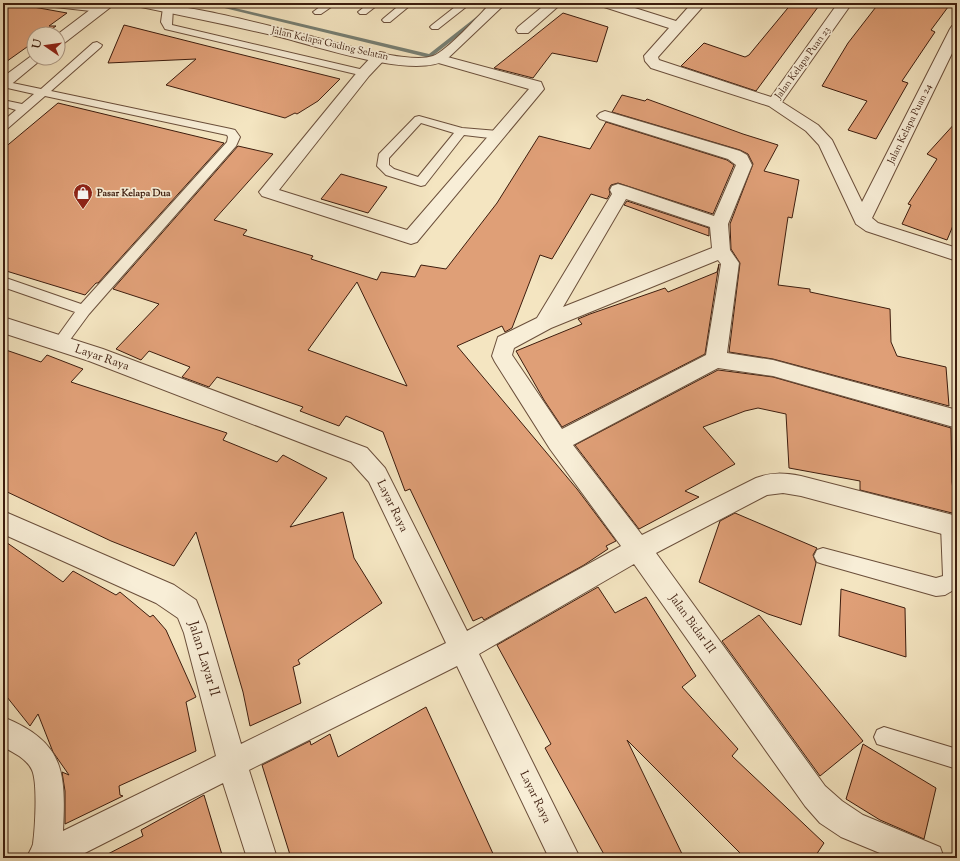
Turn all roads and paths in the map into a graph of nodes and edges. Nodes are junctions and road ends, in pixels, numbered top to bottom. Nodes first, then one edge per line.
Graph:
1 (55, 3) edge
2 (141, 3) edge
3 (332, 3) edge
4 (375, 3) edge
5 (408, 3) edge
6 (466, 3) edge
7 (499, 3) edge
8 (555, 3) edge
9 (606, 3) edge
10 (699, 3) edge
11 (845, 3) edge
12 (104, 5) edge
13 (168, 8) junction
14 (675, 9) dead end
15 (318, 12) dead end
16 (363, 12) dead end
17 (689, 14) junction
18 (387, 20) dead end
19 (678, 26) junction
20 (435, 27) dead end
21 (957, 29) edge
22 (522, 30) dead end
23 (66, 35) edge
24 (97, 45) dead end
25 (380, 56) junction
26 (440, 58) junction
27 (26, 66) edge
28 (364, 73) junction
29 (3, 84) edge
30 (43, 92) junction
31 (3, 103) edge
32 (774, 103) junction
33 (24, 108) junction
34 (605, 116) dead end
35 (3, 127) edge
36 (461, 131) junction
37 (498, 135) junction
38 (862, 220) junction
39 (720, 224) junction
40 (721, 251) junction
41 (957, 256) edge
42 (3, 282) edge
43 (84, 310) junction
44 (544, 323) junction
45 (3, 325) edge
46 (59, 344) junction
47 (716, 360) junction
48 (957, 419) edge
49 (558, 442) junction
50 (3, 522) edge
51 (954, 526) edge
52 (638, 549) junction
53 (823, 556) dead end
54 (462, 649) junction
55 (3, 731) edge
56 (884, 737) dead end
57 (957, 759) edge
58 (232, 764) junction
59 (46, 857) edge
60 (262, 858) edge
61 (565, 858) edge
62 (929, 858) edge

1 - 12 street
2 - 13 street, Jalan Kelapa Gading Selatan
3 - 15 lane
4 - 16 lane
5 - 18 lane
6 - 20 lane
7 - 26 street
8 - 22 street
9 - 19 street
10 - 17 street
11 - 32 street, Jalan Kelapa Puan 23
12 - 23 street
13 - 25 street, Jalan Kelapa Gading Selatan
13 - 28 lane
14 - 17 street
17 - 19 street
19 - 32 street
21 - 38 street, Jalan Kelapa Puan 24
24 - 30 lane
25 - 26 street, Jalan Kelapa Gading Selatan
25 - 28 street
26 - 37 street
27 - 29 street
28 - 37 street
29 - 30 lane
30 - 33 lane
30 - 43 lane
31 - 33 lane
32 - 38 street
33 - 35 lane
34 - 39 street
36 - 36 lane
36 - 37 lane
38 - 41 street
39 - 40 street
39 - 44 street
40 - 44 street
40 - 47 street
42 - 43 lane
43 - 46 lane
44 - 49 street, Jalan Bidar III
45 - 46 street, Layar Raya
46 - 54 street, Layar Raya
47 - 48 street
47 - 49 street
49 - 52 street, Jalan Bidar III
50 - 58 street, Jalan Layar II
51 - 52 street
51 - 53 lane
52 - 54 street
52 - 62 street, Jalan Bidar III
54 - 58 street
54 - 61 street, Layar Raya
55 - 59 street
56 - 57 lane
58 - 59 street
58 - 60 street, Jalan Layar II

